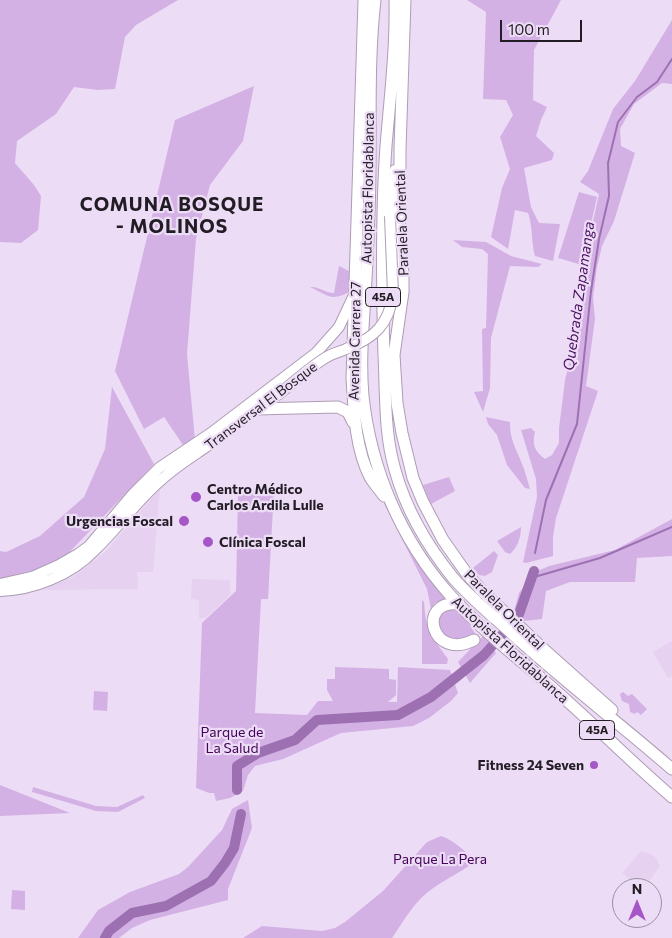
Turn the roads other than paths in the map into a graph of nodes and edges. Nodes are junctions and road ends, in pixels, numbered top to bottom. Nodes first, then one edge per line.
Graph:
1 (364, 0) edge
2 (375, 0) edge
3 (395, 0) edge
4 (405, 0) edge
5 (401, 110) junction
6 (400, 149) junction
7 (359, 173) junction
8 (385, 175) junction
9 (369, 209) junction
10 (354, 294) junction
11 (386, 399) junction
12 (256, 409) junction
13 (356, 431) junction
14 (413, 478) junction
15 (400, 521) junction
16 (0, 584) edge
17 (0, 591) edge
18 (458, 604) junction
19 (492, 609) junction
20 (474, 640) dead end
21 (535, 649) junction
22 (672, 759) edge
23 (672, 769) edge
24 (672, 797) edge

1 - 7 highway, Avenida Carrera 27
2 - 9 highway, Autopista Floridablanca / 45A
3 - 8 highway, Autopista Floridablanca / 45A
4 - 5 highway
5 - 6 highway
5 - 8 highway
6 - 12 main road, Transversal El Bosque, bridge
6 - 14 highway, Paralela Oriental
7 - 9 highway
7 - 10 highway, Avenida Carrera 27
8 - 11 highway, Autopista Floridablanca / 45A
9 - 15 highway, Autopista Floridablanca / 45A
10 - 13 highway, Avenida Carrera 27
10 - 16 main road, Transversal El Bosque
11 - 14 highway
11 - 19 highway, Autopista Floridablanca / 45A
12 - 13 highway
12 - 17 main road, Transversal El Bosque
13 - 15 highway, Avenida Carrera 27
14 - 19 highway, Paralela Oriental
15 - 18 highway, Autopista Floridablanca / 45A
18 - 20 highway
18 - 24 highway, Autopista Floridablanca / 45A
19 - 21 highway, Autopista Floridablanca / 45A
21 - 22 highway, Paralela Oriental
21 - 23 highway, Autopista Floridablanca / 45A

